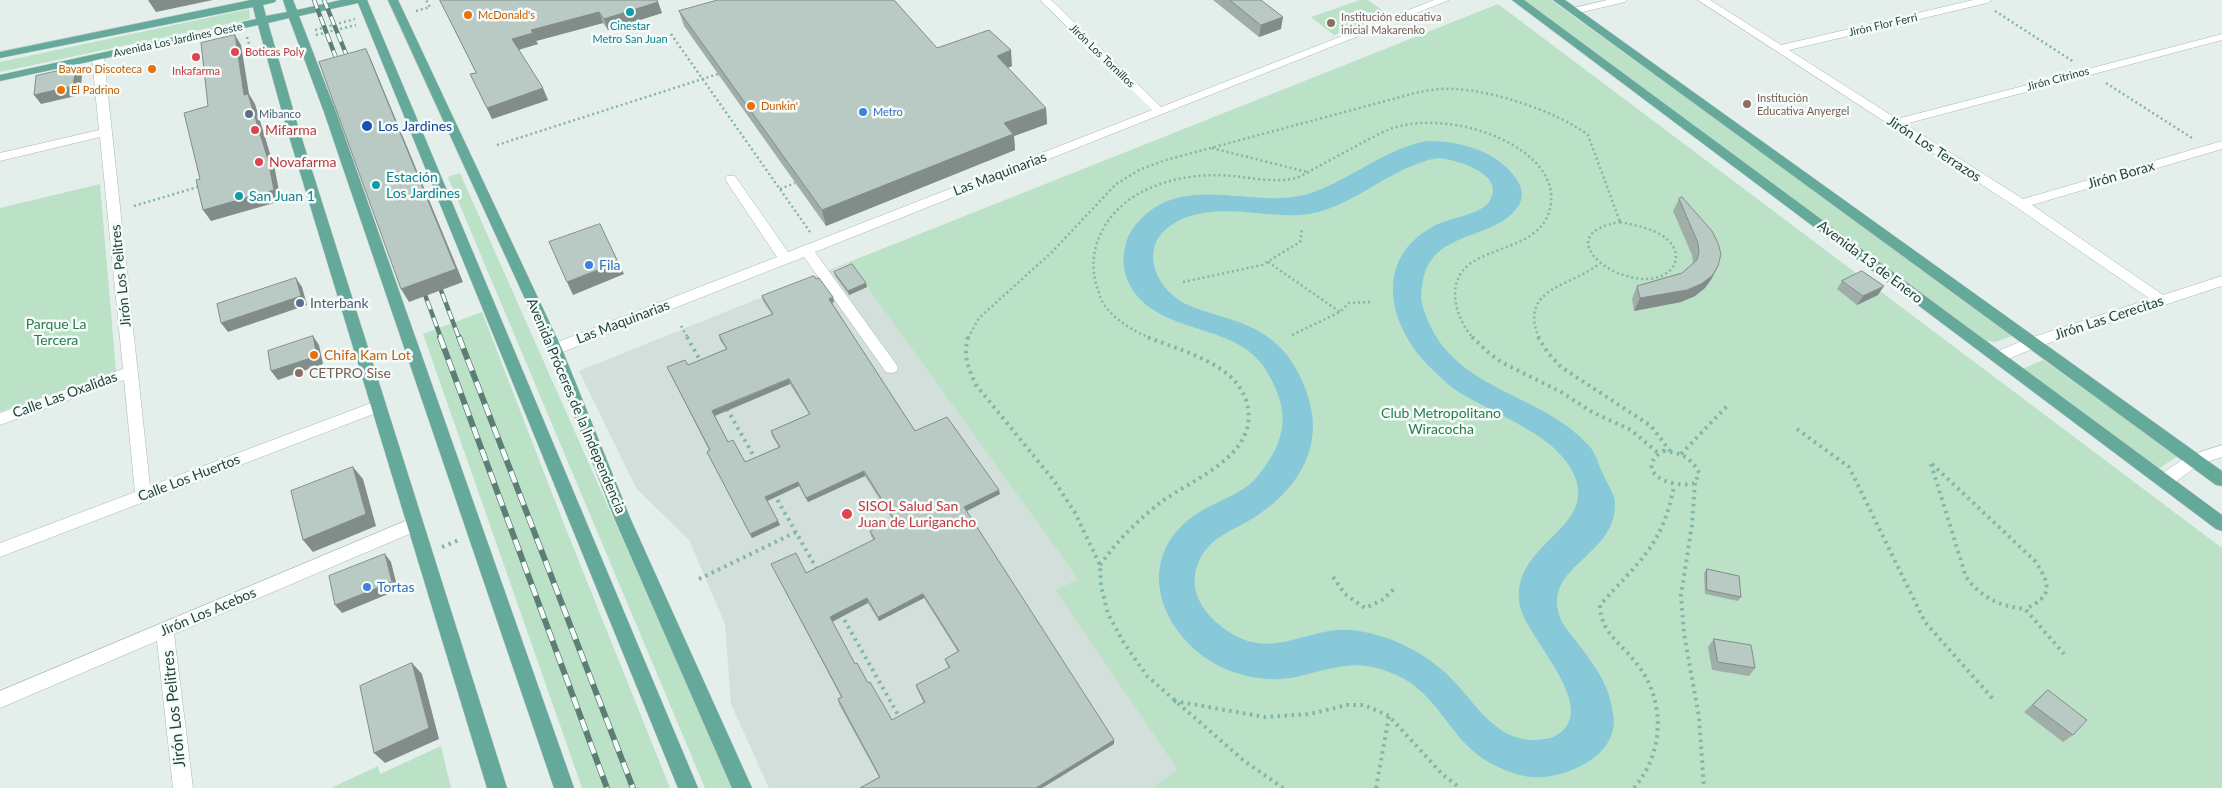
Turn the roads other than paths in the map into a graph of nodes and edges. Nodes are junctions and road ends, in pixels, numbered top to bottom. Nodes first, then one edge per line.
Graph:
1 (271, 0) edge
2 (288, 0) edge
3 (356, 0) edge
4 (362, 0) edge
5 (393, 0) edge
6 (1045, 0) edge
7 (1444, 0) edge
8 (1517, 0) edge
9 (1558, 0) edge
10 (1621, 0) edge
11 (1703, 0) edge
12 (1982, 0) edge
13 (257, 1) edge
14 (1574, 11) junction
15 (293, 15) junction
16 (263, 21) junction
17 (2222, 37) edge
18 (1779, 49) junction
19 (0, 55) edge
20 (98, 58) junction
21 (0, 78) edge
22 (1160, 112) junction
23 (1895, 123) junction
24 (107, 132) junction
25 (2222, 145) edge
26 (0, 157) edge
27 (731, 179) dead end
28 (2021, 204) junction
29 (806, 250) junction
30 (785, 259) junction
31 (2222, 281) edge
32 (2162, 301) junction
33 (2032, 343) junction
34 (555, 349) junction
35 (1998, 357) junction
36 (891, 368) dead end
37 (131, 372) junction
38 (379, 406) junction
39 (0, 419) edge
40 (2222, 451) edge
41 (2194, 460) junction
42 (2222, 480) edge
43 (2164, 481) junction
44 (143, 495) junction
45 (415, 524) junction
46 (2222, 524) edge
47 (0, 550) edge
48 (165, 631) junction
49 (0, 700) edge
50 (182, 788) edge
51 (497, 788) edge
52 (564, 788) edge
53 (688, 788) edge
54 (742, 788) edge

1 - 13 main road, Avenida Los Jardines Oeste
2 - 15 main road
3 - 15 main road, Avenida Los Jardines Oeste
4 - 53 main road
5 - 34 main road, Avenida Próceres de la Independencia
6 - 22 street, Jirón Los Tornillos
7 - 22 street, Las Maquinarias
8 - 35 main road, Avenida 13 de Enero
9 - 14 main road, Avenida 13 de Enero
10 - 14 street
11 - 18 street, Jirón Los Terrazos
12 - 18 street, Jirón Flor Ferri
13 - 16 main road
13 - 19 main road, Avenida Los Jardines Oeste
14 - 33 main road, Avenida 13 de Enero
15 - 16 main road, Avenida Los Jardines Oeste
15 - 52 main road
16 - 20 main road, Avenida Los Jardines Oeste
16 - 38 main road
17 - 23 street, Jirón Citrinos
18 - 23 street, Jirón Los Terrazos
20 - 21 main road, Avenida Los Jardines Oeste
20 - 24 street, Jirón Los Pelitres
22 - 29 street, Las Maquinarias
23 - 28 street, Jirón Los Terrazos
24 - 26 street
24 - 37 street, Jirón Los Pelitres
25 - 28 street, Jirón Borax
27 - 30 street
28 - 32 street, Jirón Los Terrazos
29 - 30 street, Las Maquinarias
29 - 36 street
30 - 34 street, Las Maquinarias
31 - 32 street, Jirón Las Cerecitas
32 - 33 street, Jirón Las Cerecitas
33 - 35 street, Jirón Las Cerecitas
33 - 41 main road, Avenida 13 de Enero
34 - 54 main road, Avenida Próceres de la Independencia
35 - 43 main road, Avenida 13 de Enero
37 - 39 street, Calle Las Oxalidas
37 - 44 street, Jirón Los Pelitres
38 - 44 street, Calle Los Huertos
38 - 45 main road
40 - 41 street
41 - 42 main road, Avenida 13 de Enero
41 - 43 street
43 - 46 main road, Avenida 13 de Enero
44 - 47 street, Calle Los Huertos
45 - 48 street, Jirón Los Acebos
45 - 51 main road
48 - 49 street, Jirón Los Acebos
48 - 50 street, Jirón Los Pelitres

